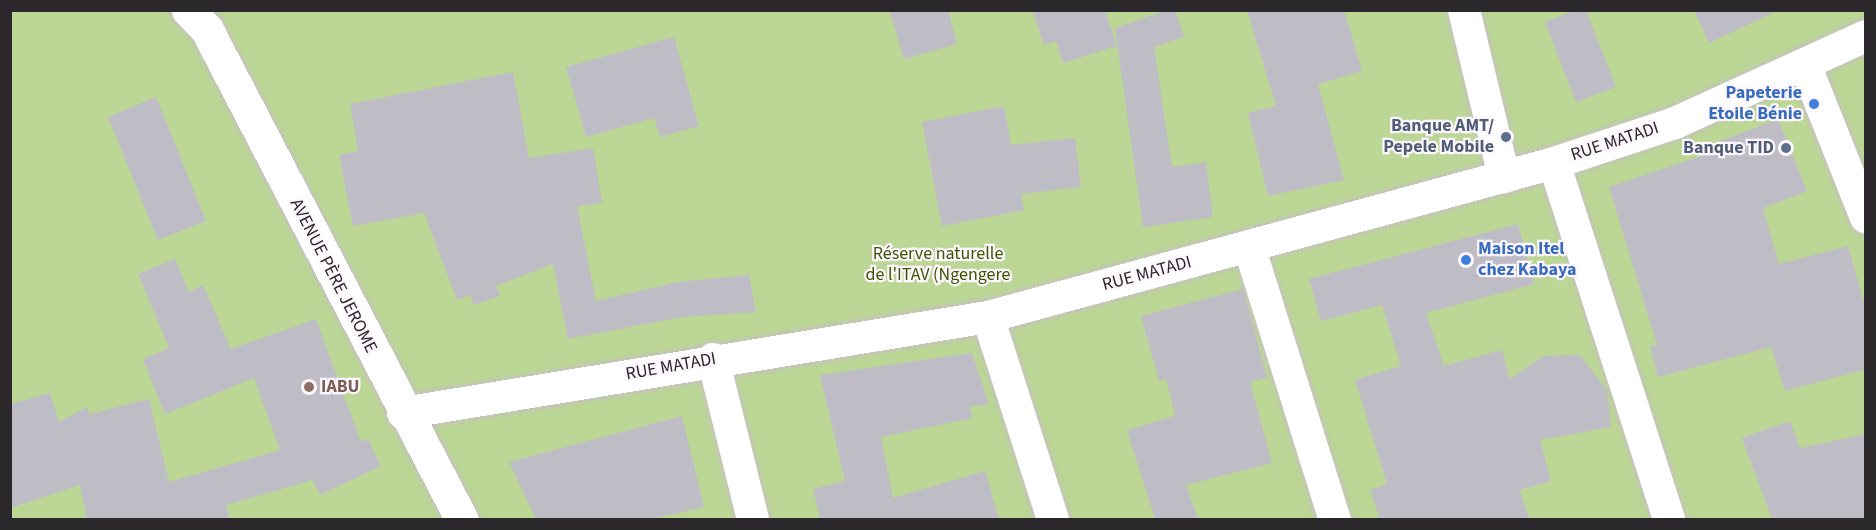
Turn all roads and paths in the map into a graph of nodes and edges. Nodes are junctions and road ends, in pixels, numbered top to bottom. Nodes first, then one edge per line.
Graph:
1 (1464, 10) edge
2 (201, 17) edge
3 (1866, 36) edge
4 (1806, 67) junction
5 (1554, 163) junction
6 (1504, 177) junction
7 (1866, 218) edge
8 (1249, 246) junction
9 (988, 317) junction
10 (712, 359) junction
11 (403, 413) junction
12 (462, 519) edge
13 (753, 519) edge
14 (1053, 519) edge
15 (1335, 519) edge
16 (1669, 519) edge

1 - 6 street
2 - 11 street, AVENUE PÈRE JEROME
3 - 4 street, RUE MATADI
4 - 5 street, RUE MATADI
4 - 7 street
5 - 6 street, RUE MATADI
5 - 16 street
6 - 8 street, RUE MATADI
8 - 9 street, RUE MATADI
8 - 15 street
9 - 10 street, RUE MATADI
9 - 14 street
10 - 11 street, RUE MATADI
10 - 13 street
11 - 12 street, AVENUE PÈRE JEROME

